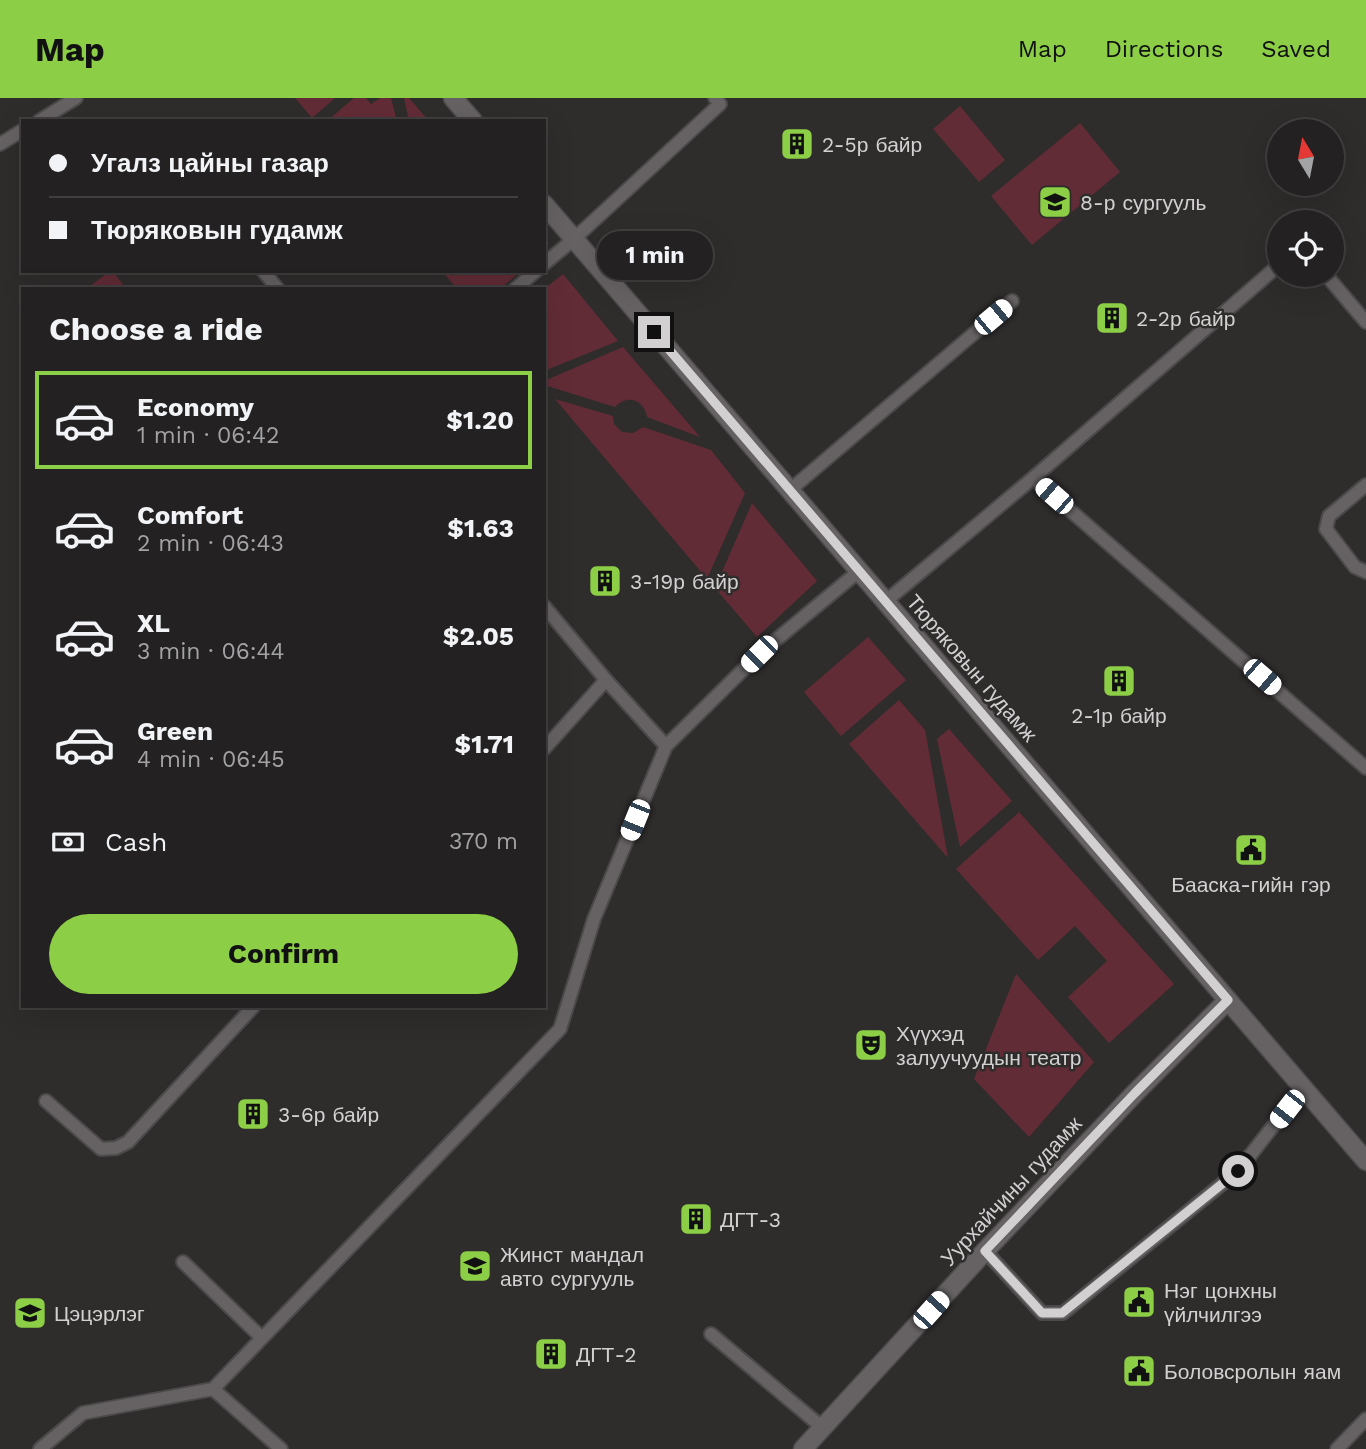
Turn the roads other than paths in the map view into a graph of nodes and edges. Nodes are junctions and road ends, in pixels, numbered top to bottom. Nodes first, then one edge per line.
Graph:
1 (76, 98) edge
2 (453, 98) edge
3 (721, 100) edge
4 (42, 119) edge
5 (471, 119) edge
6 (21, 131) edge
7 (0, 144) edge
8 (546, 206) edge
9 (574, 239) junction
10 (546, 262) edge
11 (265, 273) edge
12 (534, 273) edge
13 (1267, 275) edge
14 (276, 287) edge
15 (517, 287) edge
16 (1336, 287) edge
17 (1012, 301) dead end
18 (1366, 322) edge
19 (1033, 478) junction
20 (1366, 485) edge
21 (790, 490) junction
22 (859, 571) junction
23 (1366, 572) edge
24 (886, 601) junction
25 (546, 608) edge
26 (606, 680) junction
27 (666, 746) junction
28 (546, 747) edge
29 (1366, 768) edge
30 (1228, 1000) junction
31 (252, 1008) edge
32 (1303, 1088) junction
33 (47, 1101) dead end
34 (1366, 1161) edge
35 (985, 1251) junction
36 (183, 1262) dead end
37 (711, 1334) dead end
38 (262, 1338) junction
39 (213, 1389) junction
40 (1366, 1419) edge
41 (823, 1428) junction
42 (40, 1449) edge
43 (281, 1449) edge
44 (803, 1449) edge
45 (1336, 1449) edge

1 - 4 lane
2 - 5 street
3 - 9 lane
6 - 7 lane
8 - 9 street, Тюряковын гудамж
9 - 10 lane
9 - 21 street, Тюряковын гудамж
11 - 14 lane
12 - 15 lane
13 - 19 lane
16 - 18 lane
17 - 21 lane
19 - 24 lane
19 - 29 lane
20 - 23 lane
21 - 22 street, Тюряковын гудамж
22 - 24 street, Тюряковын гудамж
22 - 27 lane
24 - 30 street, Тюряковын гудамж
25 - 26 lane
26 - 27 lane
26 - 28 lane
27 - 38 lane
30 - 32 street, Тюряковын гудамж
30 - 35 street, Уурхайчины гудамж
31 - 33 lane
32 - 34 street, Тюряковын гудамж
32 - 35 lane
35 - 41 street, Уурхайчины гудамж
36 - 38 lane
37 - 41 lane
38 - 39 lane
39 - 42 lane
39 - 43 lane
40 - 45 lane
41 - 44 street, Уурхайчины гудамж

